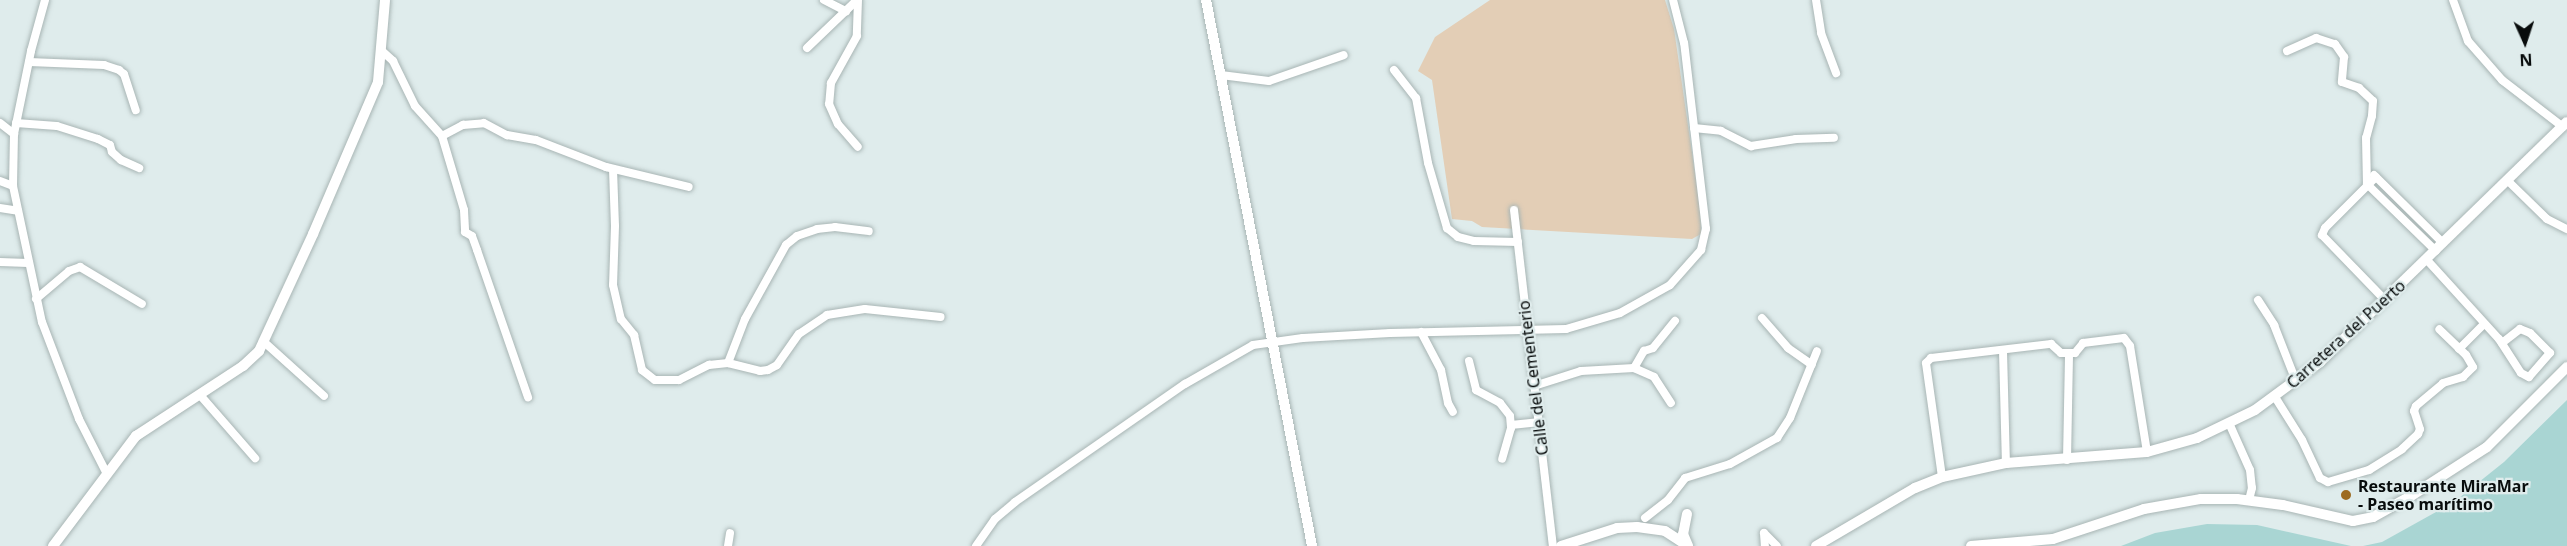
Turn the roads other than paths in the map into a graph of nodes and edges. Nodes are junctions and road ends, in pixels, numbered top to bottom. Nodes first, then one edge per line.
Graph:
1 (45, 0) edge
2 (385, 0) edge
3 (824, 0) edge
4 (857, 0) edge
5 (1206, 0) edge
6 (1673, 0) edge
7 (1816, 0) edge
8 (2453, 0) edge
9 (846, 11) junction
10 (807, 48) dead end
11 (382, 51) junction
12 (2288, 51) dead end
13 (1344, 55) dead end
14 (29, 62) junction
15 (1394, 70) dead end
16 (1836, 73) dead end
17 (1221, 75) junction
18 (136, 110) dead end
19 (0, 123) edge
20 (16, 123) junction
21 (2565, 125) edge
22 (1694, 129) junction
23 (14, 134) junction
24 (442, 136) junction
25 (1834, 138) dead end
26 (858, 147) dead end
27 (139, 168) dead end
28 (613, 169) junction
29 (2368, 171) junction
30 (2376, 177) junction
31 (2507, 180) junction
32 (0, 181) edge
33 (2367, 184) junction
34 (13, 186) junction
35 (689, 187) dead end
36 (0, 208) edge
37 (1514, 210) dead end
38 (18, 211) junction
39 (2567, 229) edge
40 (869, 231) dead end
41 (1518, 242) junction
42 (2439, 247) junction
43 (2427, 260) junction
44 (0, 262) edge
45 (28, 262) junction
46 (36, 299) junction
47 (2258, 300) dead end
48 (2385, 300) junction
49 (142, 304) dead end
50 (941, 317) dead end
51 (1762, 318) dead end
52 (1675, 321) dead end
53 (2484, 324) junction
54 (2439, 329) dead end
55 (1528, 330) junction
56 (1421, 332) junction
57 (264, 340) junction
58 (1272, 342) junction
59 (2502, 343) junction
60 (2459, 349) junction
61 (1817, 351) dead end
62 (2003, 351) junction
63 (2069, 353) junction
64 (1469, 361) dead end
65 (728, 363) junction
66 (1812, 364) junction
67 (2567, 367) edge
68 (1634, 368) junction
69 (2296, 381) junction
70 (1534, 386) junction
71 (200, 395) junction
72 (324, 396) dead end
73 (2275, 397) junction
74 (528, 398) dead end
75 (1671, 404) dead end
76 (1453, 412) dead end
77 (1538, 422) junction
78 (2229, 423) junction
79 (1511, 425) junction
80 (2148, 452) junction
81 (255, 458) dead end
82 (1502, 459) dead end
83 (2067, 460) junction
84 (2006, 463) junction
85 (106, 472) junction
86 (1942, 477) junction
87 (2249, 500) junction
88 (1687, 514) dead end
89 (1645, 518) dead end
90 (1841, 532) junction
91 (730, 533) dead end
92 (53, 546) edge
93 (728, 546) edge
94 (976, 546) edge
95 (1312, 546) edge
96 (1553, 546) edge
97 (1561, 546) edge
98 (1688, 546) edge
99 (1765, 546) edge
100 (1778, 546) edge
101 (1816, 546) edge
102 (1829, 546) edge
103 (1971, 546) edge

1 - 14 street
2 - 11 main road
3 - 9 street
4 - 9 street
4 - 26 street
5 - 17 main road
6 - 22 street
7 - 16 street
8 - 21 street
9 - 10 street
11 - 24 street
11 - 57 main road
12 - 29 street
13 - 17 street
14 - 18 street
14 - 20 street
15 - 41 street
17 - 58 main road
19 - 23 street
20 - 23 street
20 - 27 street
21 - 31 main road, Carretera del Puerto
22 - 25 street
22 - 55 street
23 - 34 street
24 - 28 street
24 - 74 street
28 - 35 street
28 - 65 street
29 - 30 street
29 - 33 street
30 - 33 street
30 - 42 street
31 - 39 street
31 - 42 main road, Carretera del Puerto
32 - 34 street
33 - 42 street
33 - 48 street
34 - 38 street
36 - 38 street
37 - 41 street, Calle del Cementerio
38 - 45 street
40 - 65 street
41 - 55 street, Calle del Cementerio
42 - 43 main road, Carretera del Puerto
43 - 48 main road, Carretera del Puerto
43 - 53 street
44 - 45 street
45 - 46 street
46 - 49 street
46 - 85 street
47 - 69 street
48 - 69 main road, Carretera del Puerto
50 - 65 street
51 - 66 street
52 - 68 street
53 - 59 street
53 - 60 street
54 - 60 street
55 - 56 street
55 - 70 street, Calle del Cementerio
56 - 58 street
56 - 76 street
57 - 71 main road
57 - 72 street
58 - 94 street
58 - 95 main road
59 - 59 street
60 - 73 street
61 - 66 street
62 - 63 street
62 - 84 street
62 - 86 street
63 - 80 street
63 - 83 street
64 - 79 street
66 - 89 street
67 - 87 main road
68 - 70 street
68 - 75 street
69 - 73 main road, Carretera del Puerto
70 - 77 street, Calle del Cementerio
71 - 81 street
71 - 85 main road
73 - 78 main road, Carretera del Puerto
77 - 79 street
77 - 96 street, Calle del Cementerio
78 - 80 main road, Carretera del Puerto
78 - 87 street
79 - 82 street
80 - 83 main road, Carretera del Puerto
83 - 84 main road, Carretera del Puerto
84 - 86 main road, Carretera del Puerto
85 - 92 main road
86 - 90 main road, Carretera del Puerto
87 - 103 main road
88 - 98 main road
90 - 101 main road, Carretera del Puerto
90 - 102 main road, Carretera del Puerto
91 - 93 street
97 - 98 main road
99 - 100 street

